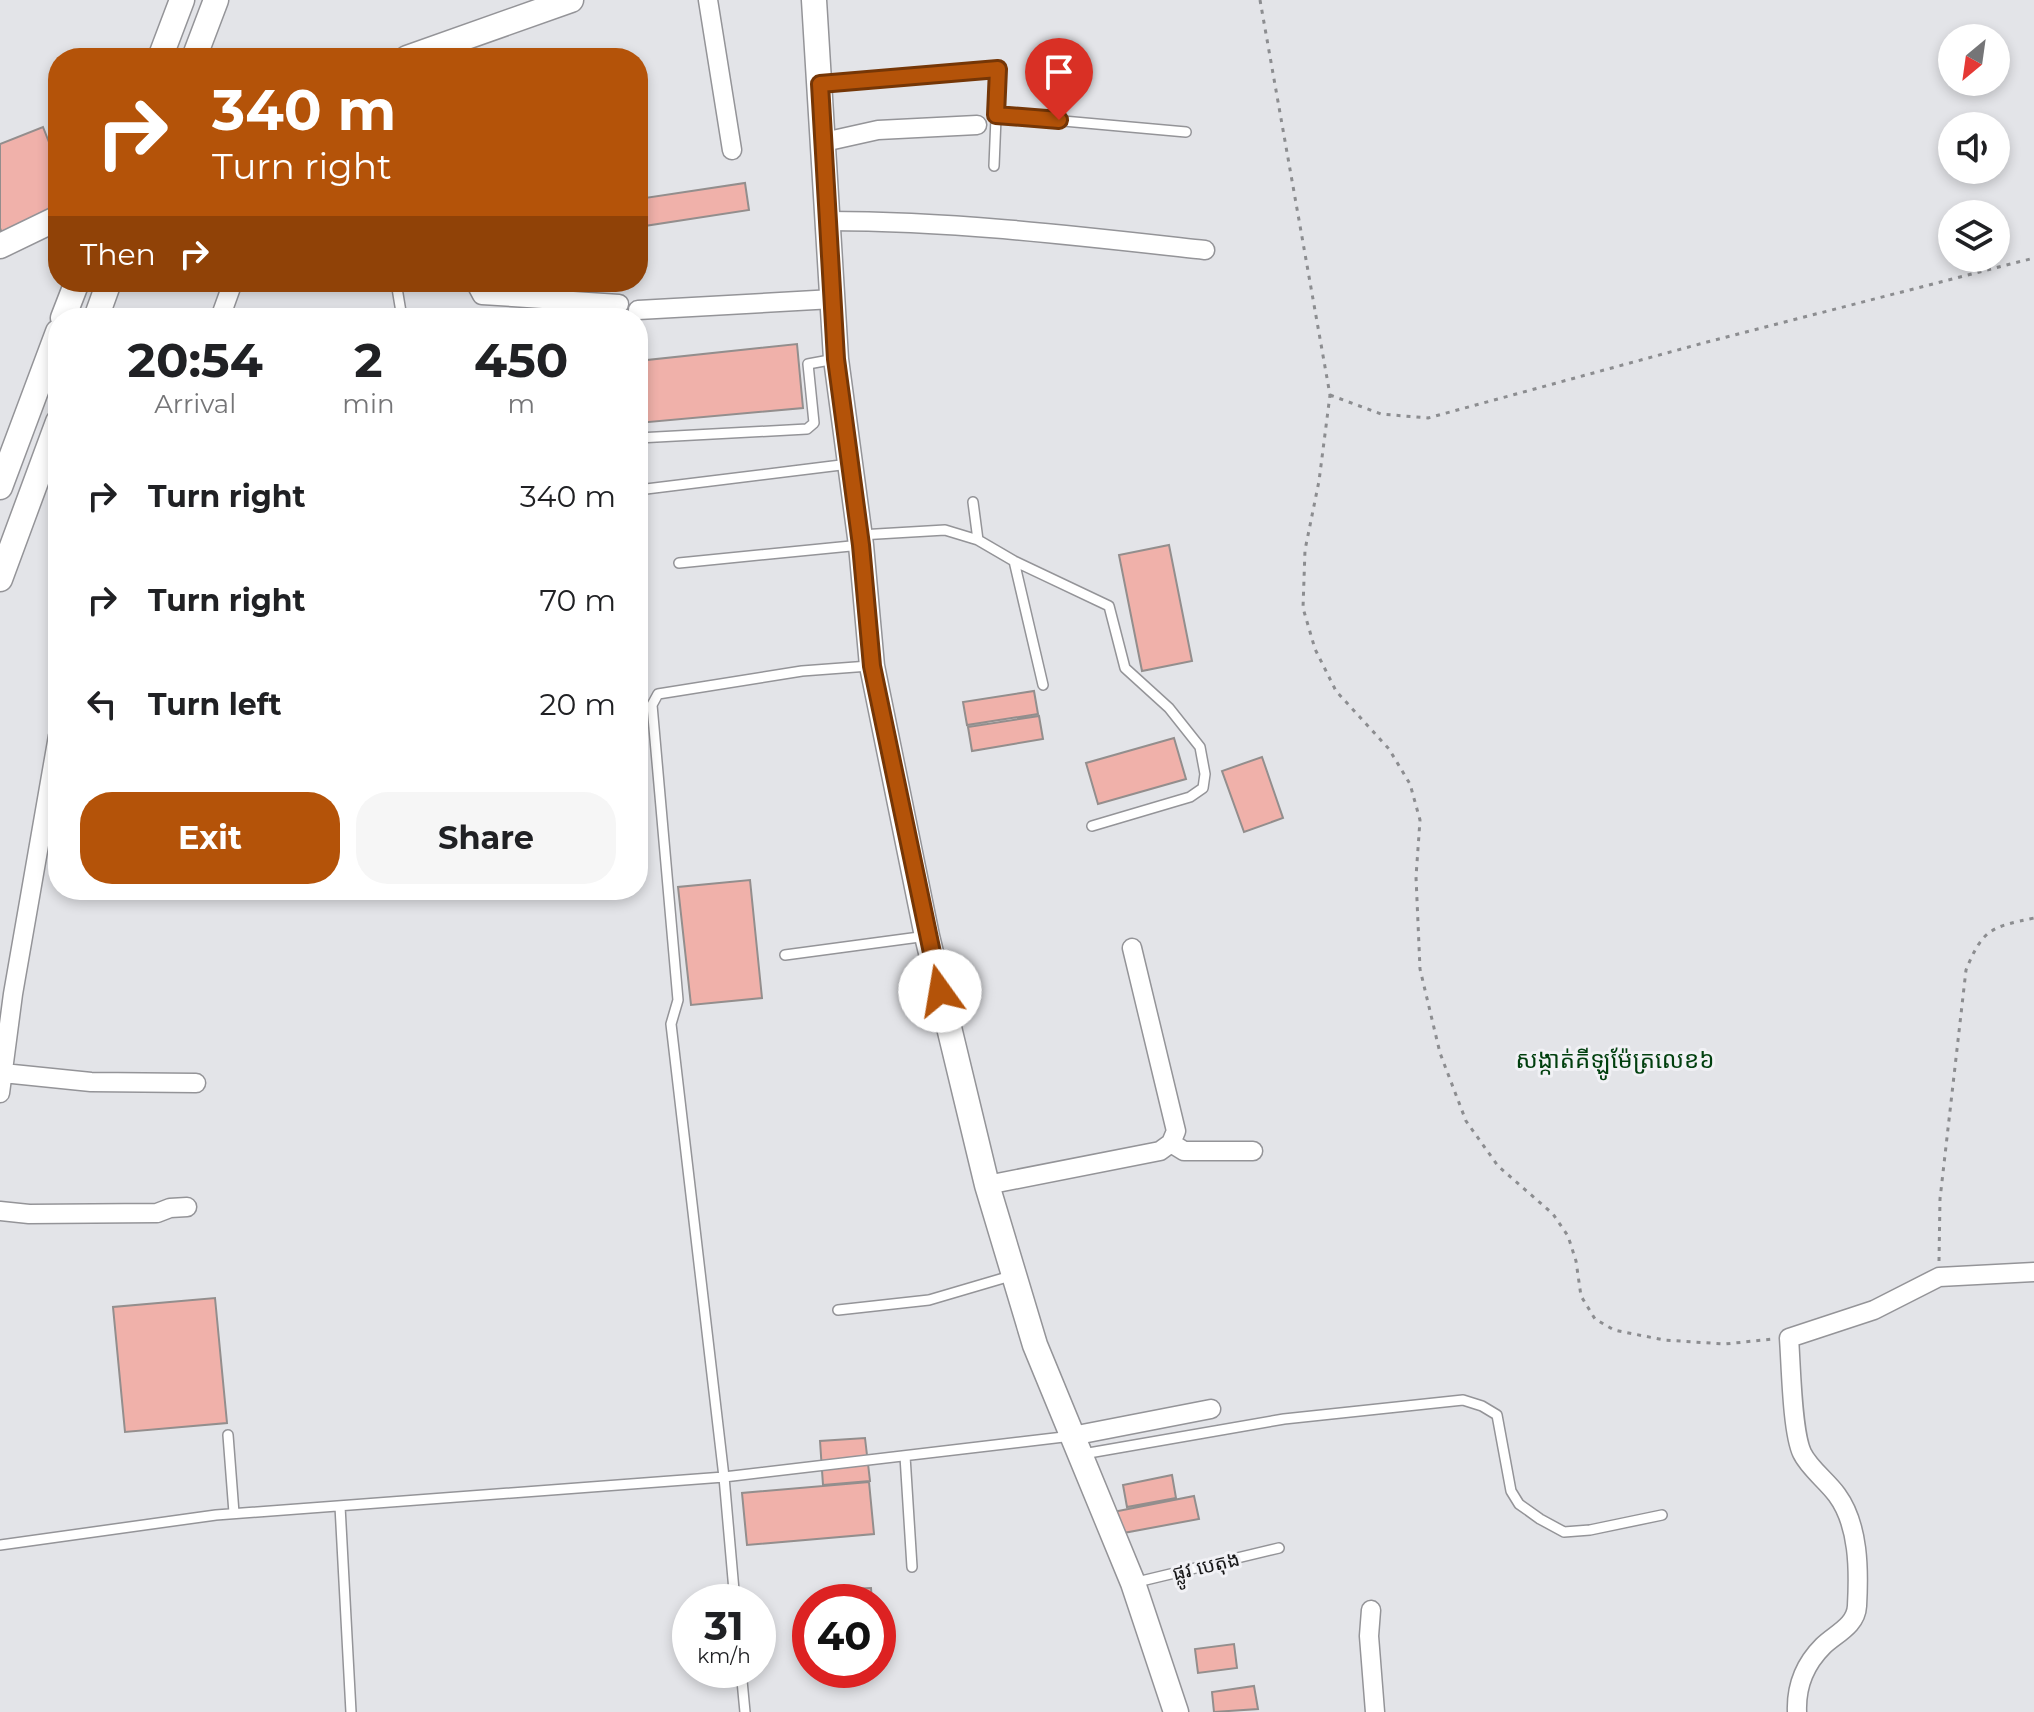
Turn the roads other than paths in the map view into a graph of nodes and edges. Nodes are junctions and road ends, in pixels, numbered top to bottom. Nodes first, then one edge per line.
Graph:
1 (182, 0) edge
2 (216, 0) edge
3 (571, 0) edge
4 (708, 0) edge
5 (814, 0) edge
6 (164, 48) edge
7 (198, 48) edge
8 (435, 48) edge
9 (820, 84) junction
10 (996, 115) junction
11 (977, 125) dead end
12 (1186, 132) dead end
13 (824, 142) junction
14 (732, 150) dead end
15 (994, 166) dead end
16 (828, 221) junction
17 (48, 223) edge
18 (0, 246) edge
19 (1205, 250) dead end
20 (480, 292) edge
21 (833, 299) junction
22 (619, 304) dead end
23 (648, 309) edge
24 (48, 359) edge
25 (836, 359) junction
26 (648, 437) edge
27 (48, 449) edge
28 (849, 464) junction
29 (0, 487) edge
30 (648, 489) edge
31 (973, 502) dead end
32 (860, 540) junction
33 (978, 540) junction
34 (1014, 561) junction
35 (679, 563) dead end
36 (0, 579) edge
37 (872, 666) junction
38 (1043, 685) dead end
39 (48, 793) edge
40 (1092, 826) dead end
41 (927, 936) junction
42 (1132, 948) dead end
43 (785, 955) dead end
44 (3, 1073) junction
45 (196, 1083) dead end
46 (0, 1093) edge
47 (1171, 1143) junction
48 (1253, 1151) dead end
49 (987, 1185) junction
50 (187, 1207) dead end
51 (0, 1211) edge
52 (2034, 1272) edge
53 (1014, 1275) junction
54 (838, 1310) dead end
55 (1211, 1409) dead end
56 (228, 1435) dead end
57 (1076, 1445) junction
58 (905, 1456) junction
59 (724, 1477) junction
60 (340, 1506) junction
61 (234, 1513) junction
62 (1662, 1515) dead end
63 (0, 1545) edge
64 (1279, 1548) dead end
65 (912, 1567) dead end
66 (1133, 1583) junction
67 (733, 1584) edge
68 (1371, 1610) dead end
69 (743, 1688) edge
70 (351, 1712) edge
71 (745, 1712) edge
72 (1176, 1712) edge
73 (1375, 1712) edge
74 (1797, 1712) edge

1 - 6 street
2 - 7 street
3 - 8 street
4 - 14 street
5 - 9 street
9 - 10 lane
9 - 13 street
10 - 12 lane
10 - 15 lane
11 - 13 street
13 - 16 street
16 - 19 street
16 - 21 street
17 - 18 street
20 - 22 street
21 - 23 street
21 - 25 street
24 - 29 street
25 - 26 lane
25 - 28 street
27 - 36 street
28 - 30 lane
28 - 32 street
31 - 33 lane
32 - 33 lane
32 - 35 lane
32 - 37 street
33 - 34 lane
34 - 38 lane
34 - 40 lane
37 - 41 street
37 - 59 lane
39 - 44 street
41 - 43 lane
41 - 49 street
42 - 47 street
44 - 45 street
44 - 46 street
47 - 48 street
47 - 49 street
49 - 53 street
50 - 51 street
52 - 74 street
53 - 54 lane
53 - 57 street
55 - 57 street
56 - 61 lane
57 - 58 lane
57 - 62 lane
57 - 66 street
58 - 59 lane
58 - 65 lane
59 - 60 lane
59 - 67 lane
60 - 61 lane
60 - 70 lane
61 - 63 lane
64 - 66 lane, ផ្លូវ បេតុង
66 - 72 street
68 - 73 street
69 - 71 lane

